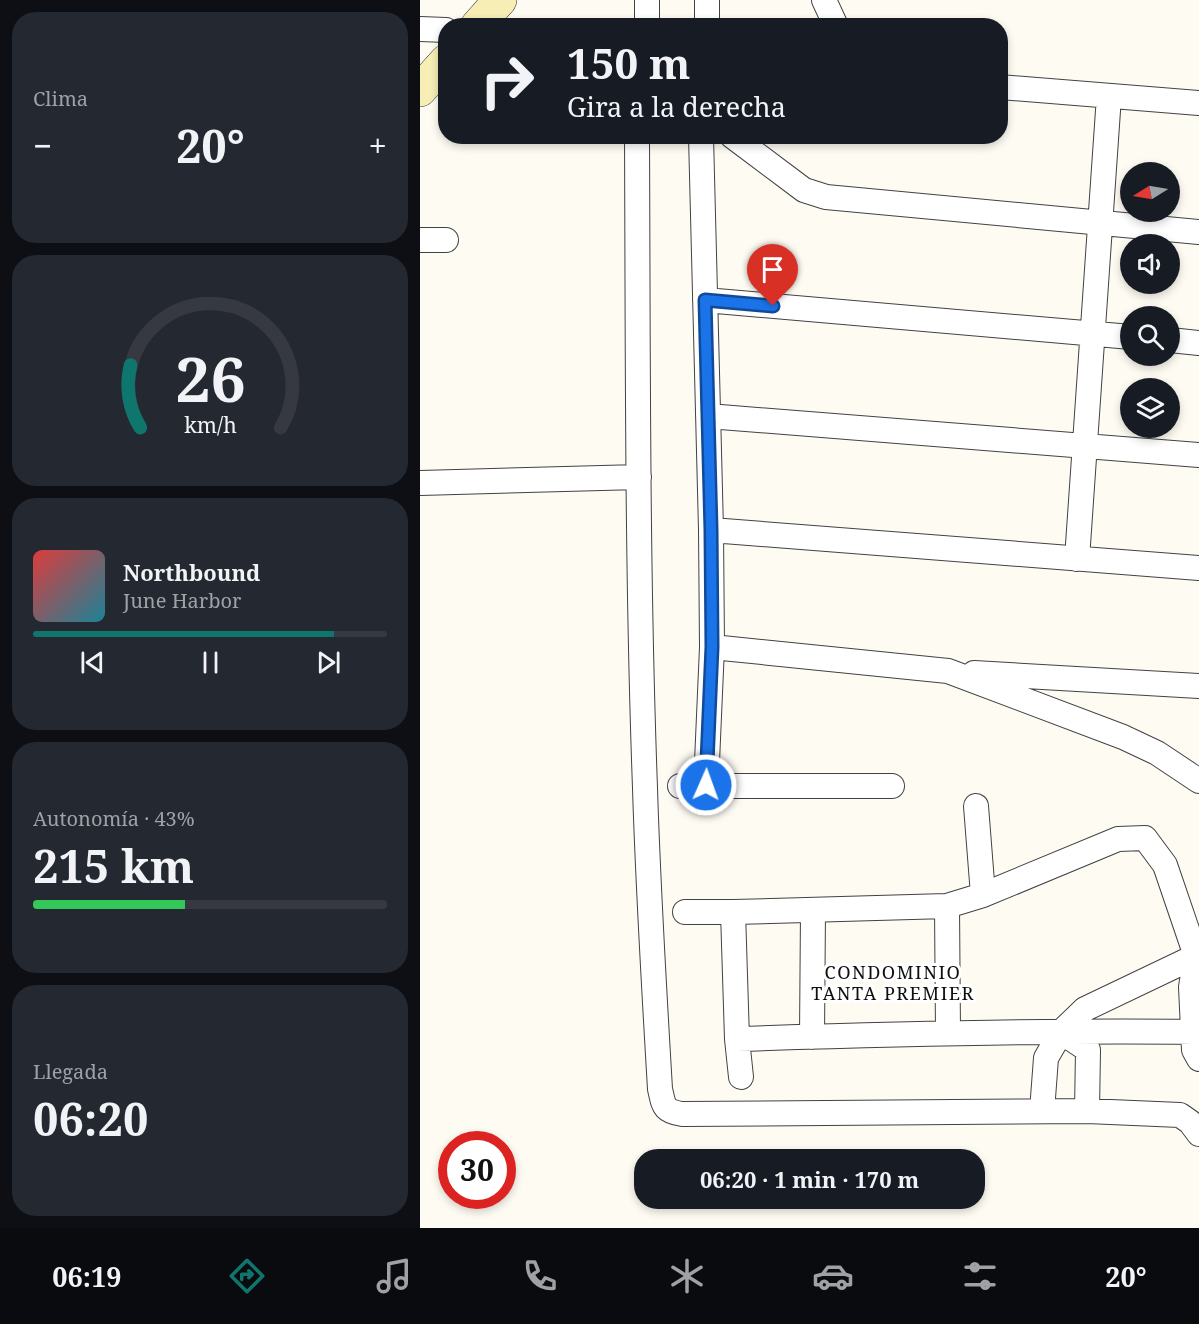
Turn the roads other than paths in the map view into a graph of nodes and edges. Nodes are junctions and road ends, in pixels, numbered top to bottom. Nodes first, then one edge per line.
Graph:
1 (500, 0) edge
2 (647, 0) edge
3 (707, 0) edge
4 (824, 0) edge
5 (484, 18) edge
6 (647, 18) edge
7 (707, 18) edge
8 (832, 18) edge
9 (420, 29) edge
10 (438, 30) edge
11 (438, 70) edge
12 (1008, 88) edge
13 (420, 90) edge
14 (1109, 96) junction
15 (1199, 103) edge
16 (637, 144) edge
17 (701, 144) edge
18 (743, 144) edge
19 (1100, 224) junction
20 (1199, 232) edge
21 (420, 240) edge
22 (446, 240) dead end
23 (705, 300) junction
24 (1093, 333) junction
25 (1120, 336) edge
26 (1180, 341) edge
27 (1199, 343) edge
28 (708, 416) junction
29 (1085, 446) junction
30 (1199, 455) edge
31 (639, 477) junction
32 (420, 483) edge
33 (711, 530) junction
34 (1077, 559) junction
35 (1199, 568) edge
36 (712, 647) junction
37 (948, 671) junction
38 (1199, 686) edge
39 (1199, 781) edge
40 (706, 785) junction
41 (680, 786) dead end
42 (892, 786) dead end
43 (976, 806) dead end
44 (983, 895) junction
45 (948, 906) junction
46 (813, 910) junction
47 (685, 912) dead end
48 (733, 912) junction
49 (1196, 956) junction
50 (948, 1032) junction
51 (1061, 1032) junction
52 (1194, 1032) junction
53 (812, 1037) junction
54 (737, 1039) junction
55 (1199, 1059) edge
56 (741, 1077) dead end
57 (1042, 1111) junction
58 (1087, 1111) junction
59 (1199, 1134) edge

1 - 5 main road
2 - 6 street
3 - 7 street
4 - 8 street
9 - 10 street
11 - 13 main road
12 - 14 street
14 - 15 street
14 - 19 street
16 - 31 street
17 - 23 street
18 - 19 street
19 - 20 street
19 - 24 street
21 - 22 street
23 - 24 street
23 - 28 street
24 - 25 street
24 - 29 street
26 - 27 street
28 - 29 street
28 - 33 street
29 - 30 street
29 - 34 street
31 - 32 street
31 - 57 street
33 - 34 street
33 - 36 street
34 - 35 street
36 - 37 street
36 - 40 street
37 - 38 street
37 - 39 street
40 - 41 street
40 - 42 street
43 - 44 street
44 - 45 street
44 - 49 street
45 - 46 street
45 - 50 street
46 - 48 street
46 - 53 street
47 - 48 street
48 - 54 street
49 - 51 street
49 - 52 street
50 - 51 street
50 - 53 street
51 - 52 street
51 - 57 street
51 - 58 street
52 - 55 street
53 - 54 street
54 - 56 street
57 - 58 street
58 - 59 street

